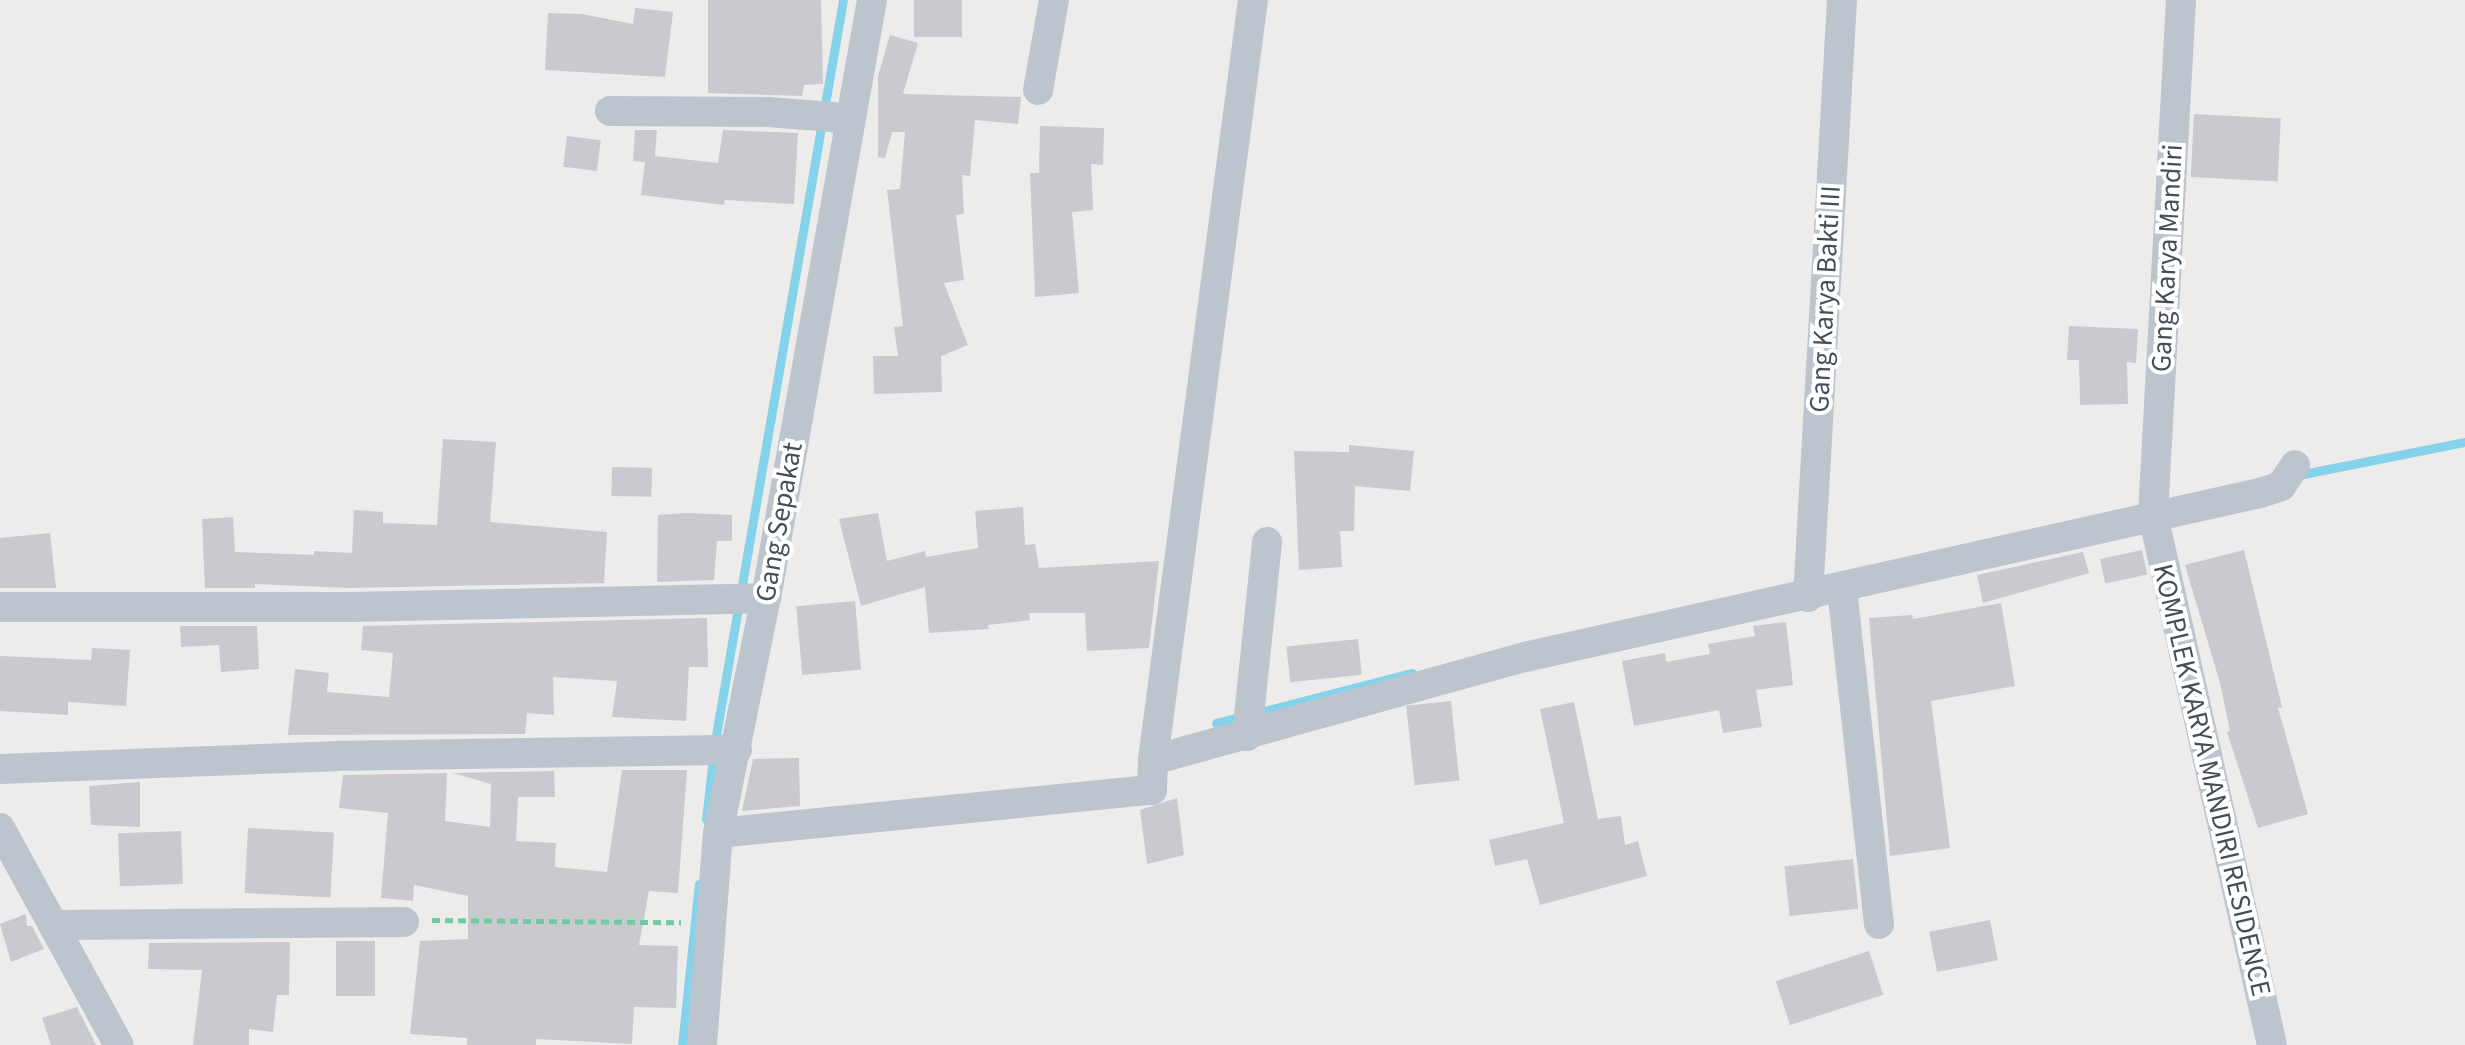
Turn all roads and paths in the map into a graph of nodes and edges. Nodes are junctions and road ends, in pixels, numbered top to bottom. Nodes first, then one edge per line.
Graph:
1 (872, 0) edge
2 (1054, 0) edge
3 (1252, 0) edge
4 (1842, 0) edge
5 (2181, 0) edge
6 (1038, 90) dead end
7 (610, 111) dead end
8 (830, 119) junction
9 (2295, 466) dead end
10 (2153, 515) junction
11 (1268, 542) dead end
12 (1809, 584) junction
13 (1842, 589) junction
14 (759, 598) junction
15 (0, 607) edge
16 (1247, 736) junction
17 (723, 749) junction
18 (1152, 760) junction
19 (0, 769) edge
20 (0, 828) edge
21 (718, 833) junction
22 (404, 922) joint
23 (693, 924) dead end
24 (1879, 924) dead end
25 (54, 925) junction
26 (119, 1045) edge
27 (702, 1045) edge
28 (2272, 1045) edge

1 - 8 street, Gang Sepakat
2 - 6 street
3 - 18 street
4 - 12 street, Gang Karya Bakti III
5 - 10 street, Gang Karya Mandiri
7 - 8 street
8 - 14 street, Gang Sepakat
9 - 10 street
10 - 13 street
10 - 28 street, KOMPLEK KARYA MANDIRI RESIDENCE
11 - 16 street
12 - 13 street
12 - 16 street
13 - 24 street
14 - 15 street
14 - 17 street, Gang Sepakat
16 - 18 street
17 - 19 street
17 - 21 street, Gang Sepakat
18 - 21 street
20 - 25 street
21 - 27 street, Gang Sepakat
22 - 23 path
22 - 25 street
25 - 26 street

